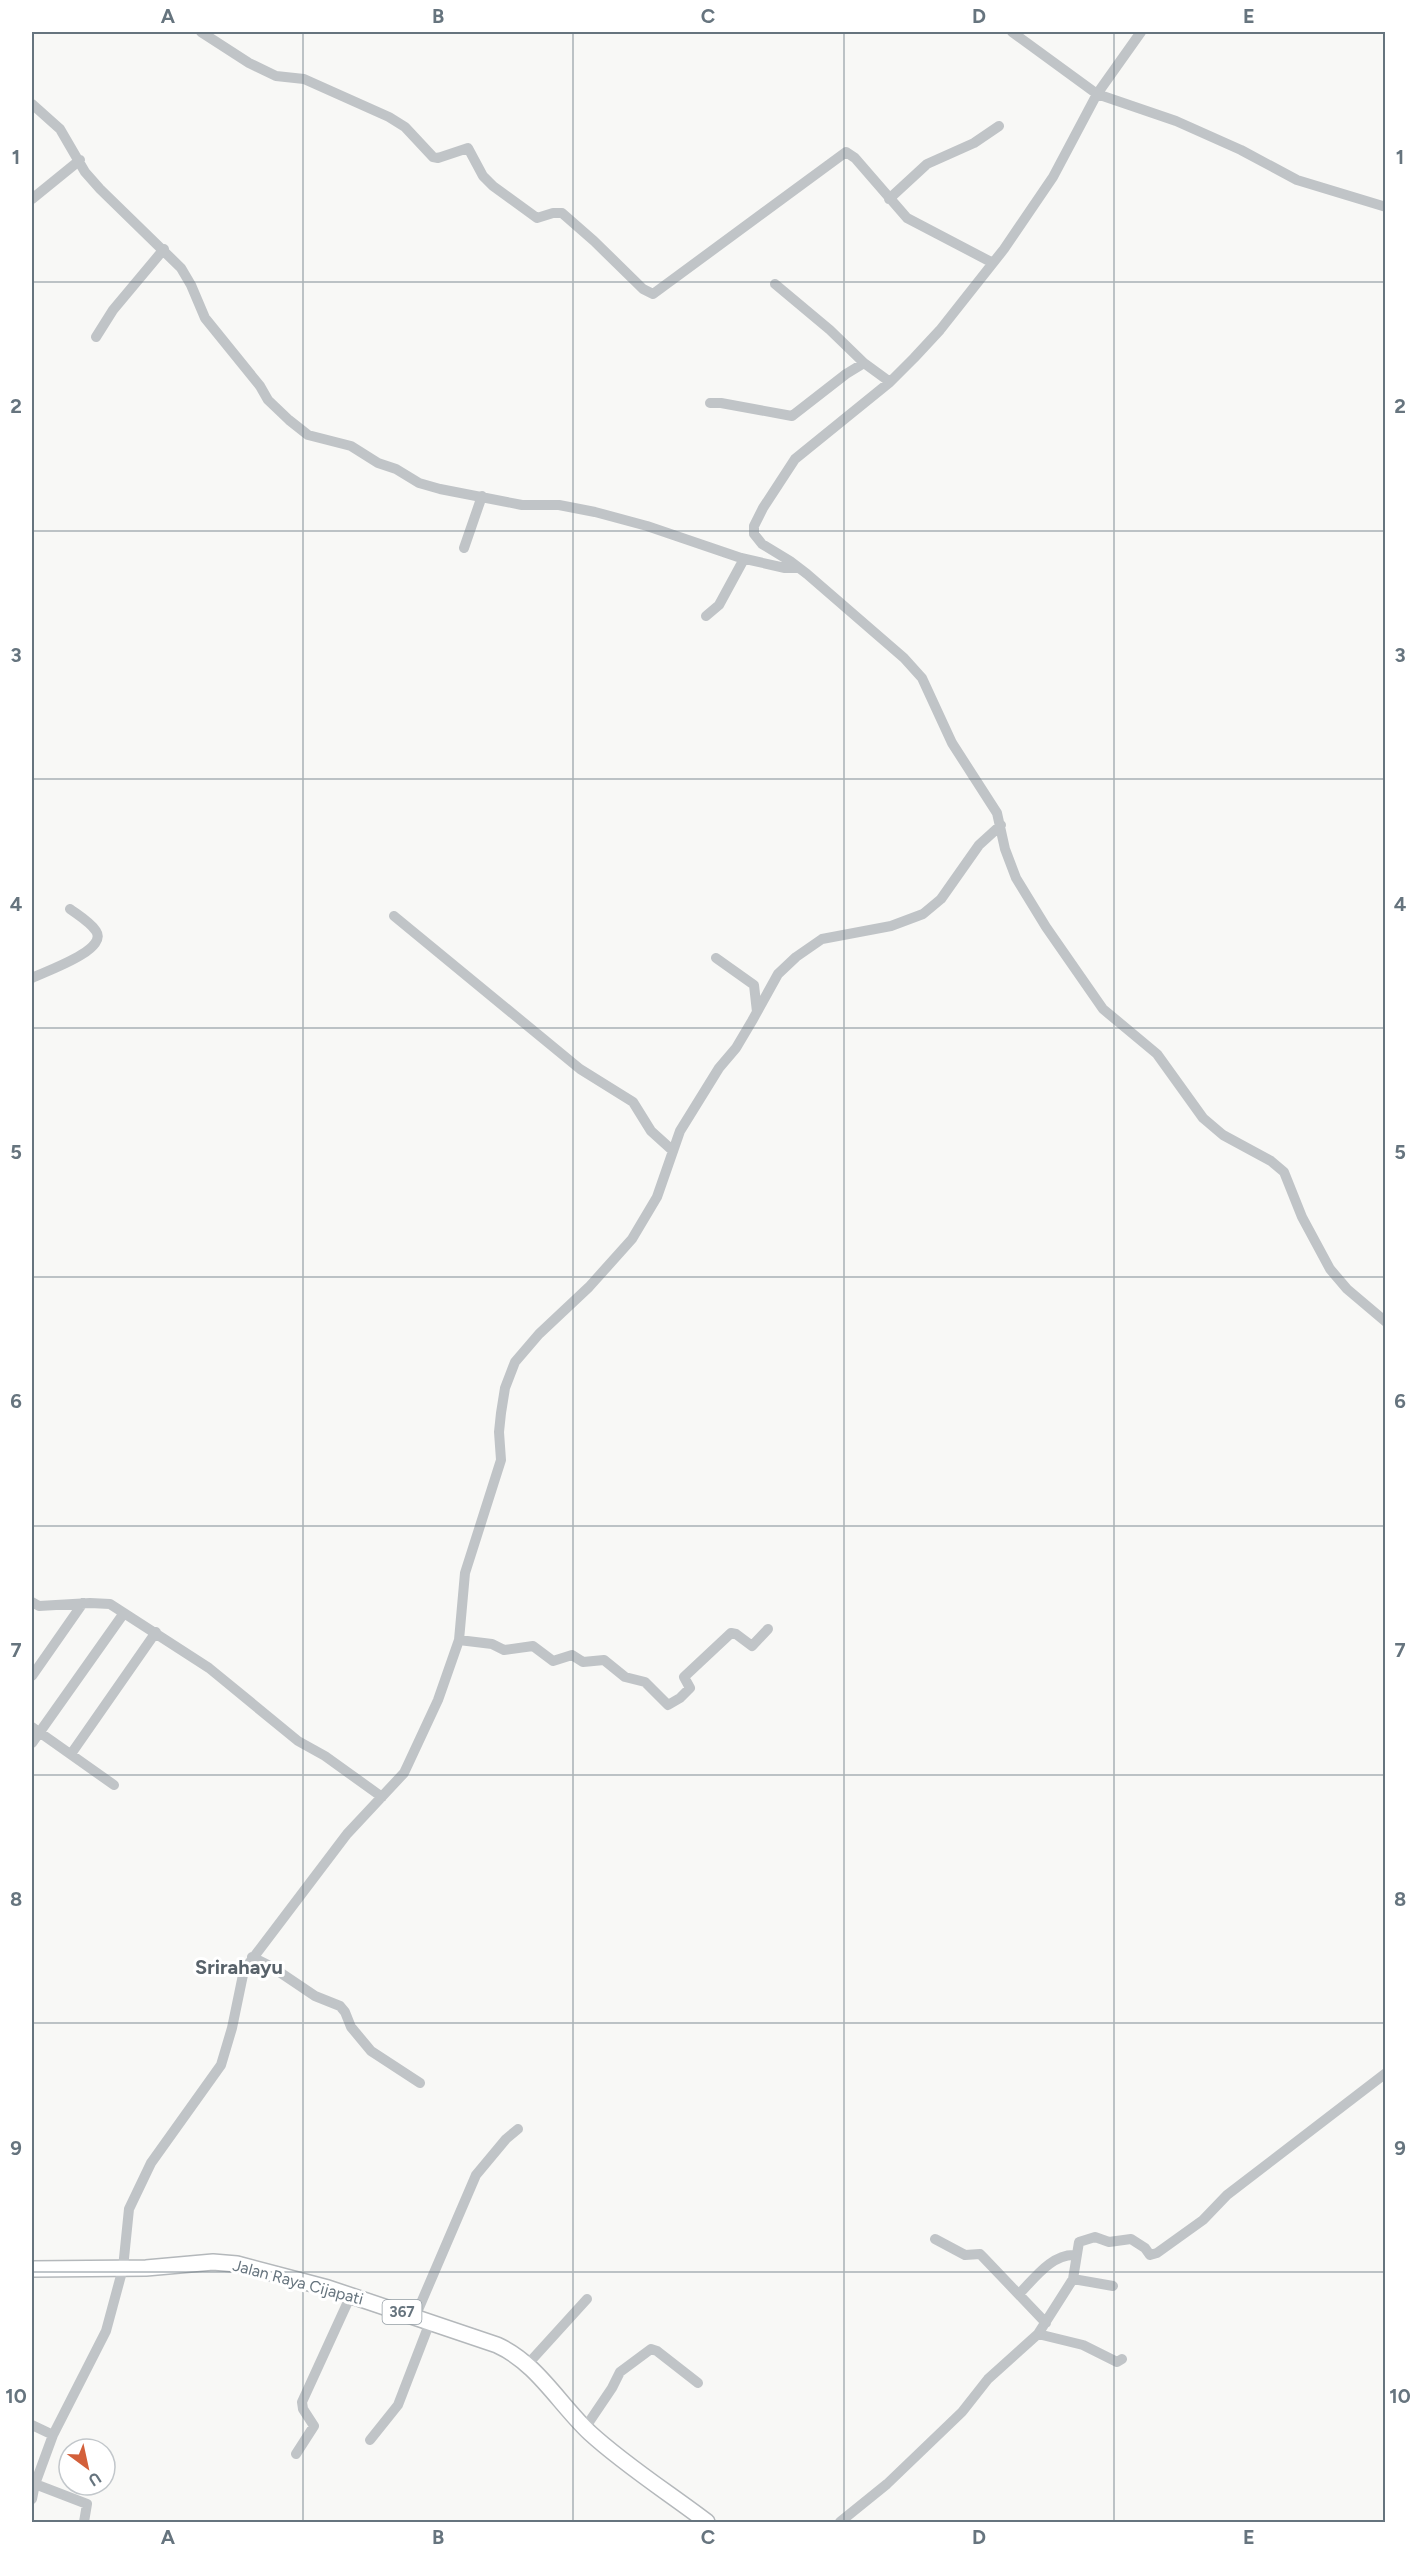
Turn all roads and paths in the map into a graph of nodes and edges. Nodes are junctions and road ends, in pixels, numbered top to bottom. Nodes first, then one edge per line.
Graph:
1 (201, 32) edge
2 (1012, 32) edge
3 (1141, 32) edge
4 (1097, 94) junction
5 (32, 104) edge
6 (999, 126) dead end
7 (80, 160) junction
8 (32, 199) edge
9 (889, 199) junction
10 (1386, 207) edge
11 (164, 249) junction
12 (993, 263) junction
13 (775, 284) dead end
14 (96, 337) dead end
15 (864, 363) junction
16 (890, 382) junction
17 (710, 403) dead end
18 (482, 496) junction
19 (464, 548) dead end
20 (744, 559) junction
21 (798, 568) junction
22 (706, 616) dead end
23 (1000, 825) junction
24 (70, 909) dead end
25 (394, 916) dead end
26 (716, 958) dead end
27 (32, 978) edge
28 (757, 1012) junction
29 (672, 1150) junction
30 (1386, 1322) edge
31 (83, 1603) junction
32 (33, 1606) edge
33 (124, 1613) junction
34 (768, 1629) dead end
35 (156, 1632) junction
36 (459, 1640) junction
37 (32, 1676) edge
38 (35, 1730) edge
39 (32, 1743) edge
40 (71, 1754) junction
41 (114, 1785) dead end
42 (382, 1797) junction
43 (252, 1957) junction
44 (1386, 2073) edge
45 (420, 2083) dead end
46 (518, 2129) dead end
47 (935, 2239) dead end
48 (1076, 2255) junction
49 (123, 2268) junction
50 (32, 2269) edge
51 (1073, 2279) junction
52 (1113, 2286) dead end
53 (1019, 2294) junction
54 (351, 2295) junction
55 (587, 2299) dead end
56 (423, 2319) junction
57 (1046, 2323) junction
58 (1038, 2334) junction
59 (1122, 2359) dead end
60 (527, 2365) junction
61 (698, 2383) dead end
62 (32, 2425) edge
63 (585, 2428) junction
64 (53, 2435) junction
65 (370, 2440) dead end
66 (296, 2454) dead end
67 (35, 2484) junction
68 (32, 2499) edge
69 (84, 2523) edge
70 (707, 2523) edge
71 (840, 2523) edge

1 - 9 street
2 - 4 street
3 - 4 street
4 - 10 street
4 - 12 street
5 - 7 street
6 - 9 street
7 - 8 street
7 - 11 street
9 - 12 street
11 - 14 street
11 - 18 street
12 - 16 street
13 - 15 street
15 - 16 street
15 - 17 street
16 - 21 street
18 - 19 street
18 - 20 street
20 - 21 street
20 - 22 street
21 - 23 street
23 - 28 street
23 - 30 street
24 - 27 street
25 - 29 street
26 - 28 street
28 - 29 street
29 - 36 street
31 - 32 street
31 - 33 street
31 - 37 street
33 - 35 street
33 - 38 street
34 - 36 street
35 - 40 street
35 - 42 street
36 - 42 street
38 - 39 street
38 - 40 street
40 - 41 street
42 - 43 street
43 - 45 street
43 - 49 street
44 - 48 street
46 - 56 street
47 - 53 street
48 - 51 street
48 - 53 street
49 - 50 main road, Jalan Raya Cijapati / 367
49 - 54 main road, Jalan Raya Cijapati / 367
49 - 64 street
51 - 52 street
51 - 57 street
53 - 57 street
54 - 56 main road, Jalan Raya Cijapati / 367
54 - 66 street
55 - 60 street
56 - 60 main road, Jalan Raya Cijapati / 367
56 - 65 street
57 - 58 street
58 - 59 street
58 - 71 street
60 - 63 main road, Jalan Raya Cijapati / 367
61 - 63 street
62 - 64 street
63 - 70 main road, Jalan Raya Cijapati / 367
64 - 67 street
67 - 68 street
67 - 69 street

